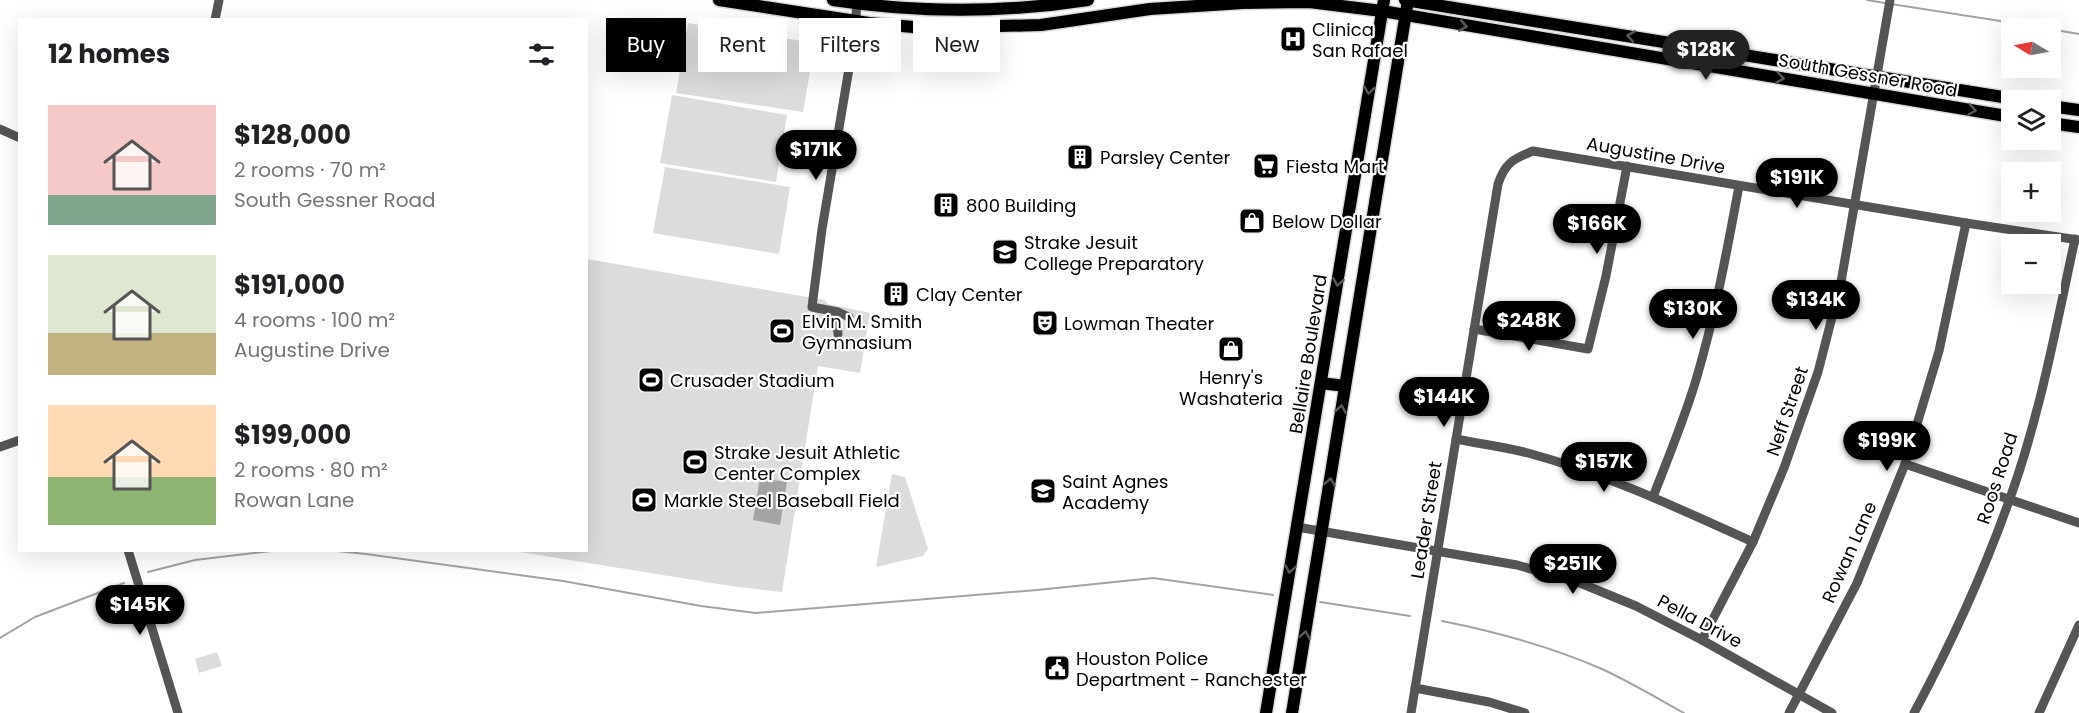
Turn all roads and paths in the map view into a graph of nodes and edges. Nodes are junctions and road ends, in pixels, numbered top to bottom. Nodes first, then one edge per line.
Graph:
1 (219, 0) edge
2 (833, 0) edge
3 (1088, 0) edge
4 (1407, 0) edge
5 (1890, 0) edge
6 (727, 1) edge
7 (856, 2) edge
8 (1240, 2) edge
9 (1383, 6) edge
10 (1406, 16) junction
11 (215, 18) edge
12 (842, 18) edge
13 (855, 18) edge
14 (901, 25) edge
15 (1570, 26) junction
16 (1568, 44) junction
17 (1716, 51) junction
18 (1714, 67) junction
19 (849, 72) edge
20 (1877, 76) junction
21 (1874, 94) junction
22 (2001, 97) edge
23 (2061, 108) edge
24 (2079, 110) edge
25 (2001, 115) edge
26 (2061, 125) edge
27 (2079, 127) edge
28 (0, 129) edge
29 (18, 137) edge
30 (1513, 159) joint
31 (1627, 166) junction
32 (1739, 186) junction
33 (1855, 205) junction
34 (1966, 224) junction
35 (1346, 229) junction
36 (1369, 233) junction
37 (2077, 240) edge
38 (829, 311) junction
39 (849, 318) dead end
40 (1474, 329) junction
41 (838, 334) dead end
42 (1321, 383) junction
43 (1345, 386) junction
44 (1456, 439) junction
45 (18, 441) edge
46 (0, 447) edge
47 (1905, 464) junction
48 (1653, 497) junction
49 (2010, 499) junction
50 (2079, 523) edge
51 (1297, 527) junction
52 (1322, 531) junction
53 (1753, 542) junction
54 (1438, 550) junction
55 (129, 552) edge
56 (2079, 625) edge
57 (1702, 640) junction
58 (1415, 688) junction
59 (1799, 694) junction
60 (178, 713) edge
61 (1266, 713) edge
62 (1292, 713) edge
63 (1411, 713) edge
64 (1525, 713) edge
65 (1788, 713) edge
66 (1832, 713) edge
67 (1914, 713) edge
68 (2039, 713) edge

1 - 11 street
2 - 7 main road
3 - 7 main road
4 - 10 main road
4 - 15 main road, South Gessner Road
5 - 20 street, Neff Street
6 - 12 main road, South Gessner Road
7 - 13 street
8 - 9 main road, South Gessner Road
8 - 14 main road, South Gessner Road
9 - 10 main road, South Gessner Road
9 -> 35 main road, Bellaire Boulevard
10 -> 16 main road, South Gessner Road
10 - 36 main road
15 - 16 main road
17 -> 15 main road, South Gessner Road
16 - 18 main road, South Gessner Road
17 - 18 main road
17 - 20 main road, South Gessner Road
18 -> 21 main road, South Gessner Road
19 - 38 street
20 - 21 street, Neff Street
20 - 22 main road, South Gessner Road
21 -> 25 main road, South Gessner Road
21 - 33 street, Neff Street
23 - 24 main road
26 - 27 main road
28 - 29 street
30 - 31 street, Augustine Drive
30 - 40 street, Leader Street
31 - 32 street, Augustine Drive
31 - 40 street
32 - 33 street, Augustine Drive
32 - 48 street
33 - 34 street, Augustine Drive
33 - 53 street, Neff Street
34 - 37 street, Augustine Drive
34 - 47 street, Rowan Lane
35 - 36 main road
35 -> 42 main road, Bellaire Boulevard
36 - 43 main road
37 - 49 street, Roos Road
38 - 39 street
38 - 41 street
40 - 44 street, Leader Street
42 - 43 main road
42 - 51 main road, Bellaire Boulevard
52 -> 43 main road
44 - 48 street
44 - 54 street, Leader Street
45 - 46 street
47 - 49 street
47 - 59 street, Rowan Lane
48 - 53 street
49 - 50 street
49 - 67 street, Roos Road
51 - 52 street, Pella Drive
51 -> 61 main road, Bellaire Boulevard
52 - 54 street, Pella Drive
62 -> 52 main road
53 - 57 street, Neff Street
54 - 57 street, Pella Drive
54 - 58 street, Leader Street
55 - 60 street
56 - 68 street
57 - 59 street, Pella Drive
58 - 63 street, Leader Street
58 - 64 street
59 - 65 street, Rowan Lane
59 - 66 street, Pella Drive

